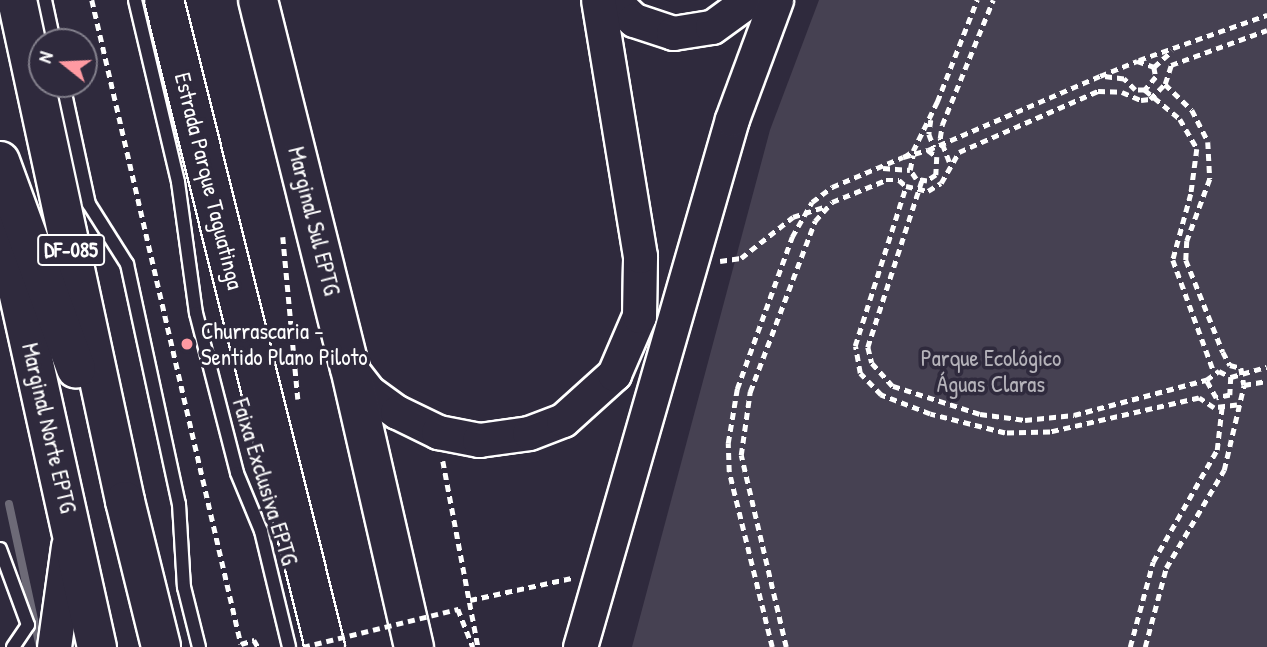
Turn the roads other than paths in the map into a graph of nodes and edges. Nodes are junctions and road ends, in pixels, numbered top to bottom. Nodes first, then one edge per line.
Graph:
1 (17, 0) edge
2 (45, 0) edge
3 (135, 0) edge
4 (164, 0) edge
5 (258, 0) edge
6 (598, 0) edge
7 (613, 0) edge
8 (749, 0) edge
9 (776, 0) edge
10 (51, 28) edge
11 (66, 98) edge
12 (0, 161) edge
13 (0, 210) edge
14 (350, 368) junction
15 (125, 501) junction
16 (70, 519) junction
17 (0, 549) edge
18 (13, 647) edge
19 (54, 647) edge
20 (97, 647) edge
21 (161, 647) edge
22 (199, 647) edge
23 (289, 647) edge
24 (325, 647) edge
25 (414, 647) edge
26 (580, 647) edge

1 - 15 main road, DF-085
2 - 10 lane
3 - 23 lane, Faixa Exclusiva EPTG
4 - 24 main road, Estrada Parque Taguatinga
5 - 14 main road, Marginal Sul EPTG
6 - 14 street
7 - 8 street
9 - 26 street
11 - 22 lane
12 - 15 main road
13 - 16 main road, Marginal Norte EPTG
14 - 25 main road, Marginal Sul EPTG
15 - 21 main road, DF-085
16 - 19 street
16 - 20 main road, Marginal Norte EPTG
17 - 18 lane

